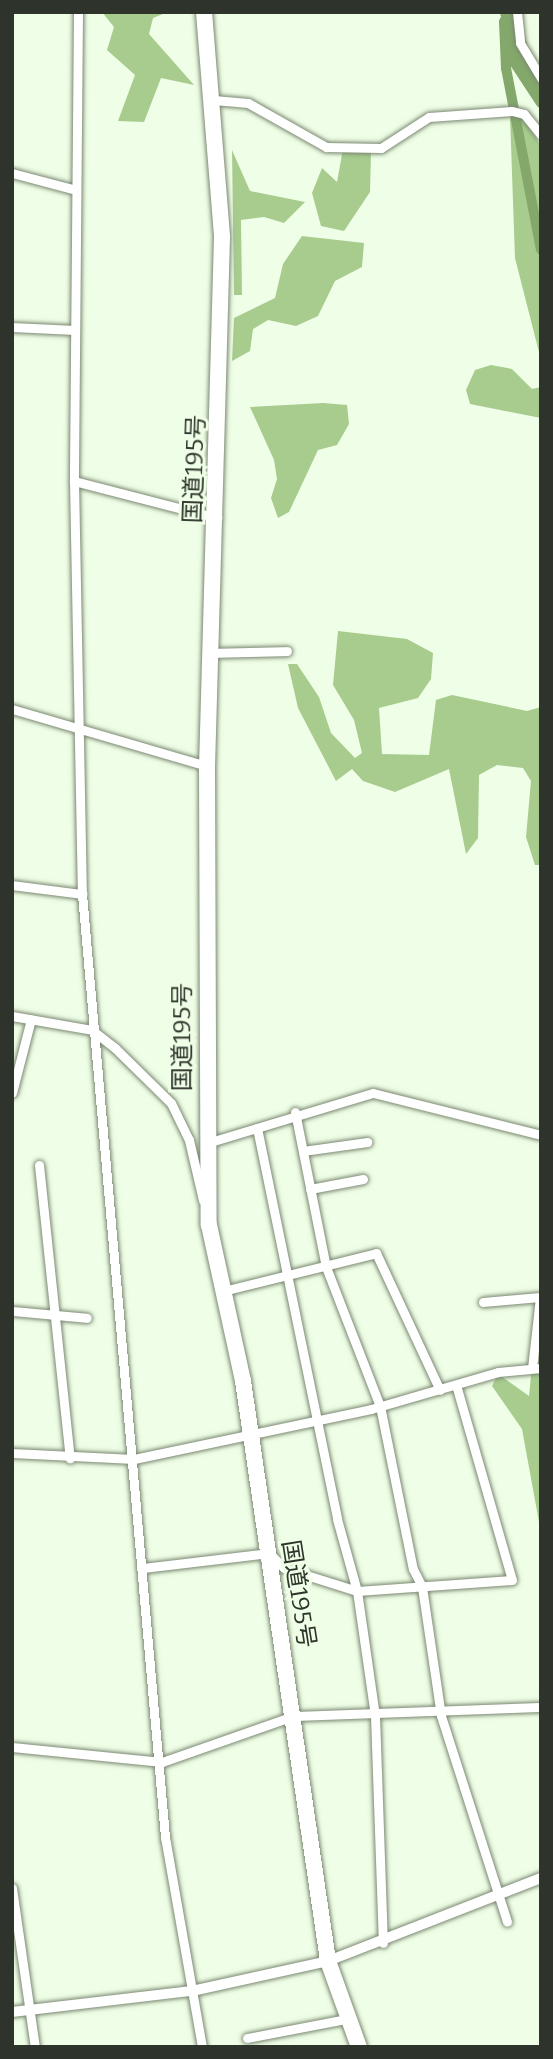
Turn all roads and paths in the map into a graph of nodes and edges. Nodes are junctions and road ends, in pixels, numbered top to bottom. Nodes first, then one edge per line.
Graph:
1 (78, 12) edge
2 (204, 12) edge
3 (517, 12) edge
4 (541, 78) edge
5 (214, 100) junction
6 (541, 135) edge
7 (12, 173) edge
8 (76, 190) junction
9 (12, 327) edge
10 (75, 330) junction
11 (74, 481) junction
12 (217, 518) junction
13 (287, 651) dead end
14 (212, 653) junction
15 (12, 709) edge
16 (76, 730) junction
17 (207, 766) junction
18 (12, 885) edge
19 (82, 894) junction
20 (12, 1016) edge
21 (31, 1018) junction
22 (92, 1030) junction
23 (12, 1093) edge
24 (295, 1112) junction
25 (257, 1128) junction
26 (541, 1135) edge
27 (367, 1142) dead end
28 (205, 1144) junction
29 (303, 1152) junction
30 (39, 1165) dead end
31 (363, 1178) dead end
32 (310, 1189) junction
33 (209, 1225) junction
34 (326, 1267) junction
35 (286, 1277) junction
36 (223, 1292) junction
37 (483, 1302) dead end
38 (12, 1311) edge
39 (55, 1315) junction
40 (87, 1318) dead end
41 (536, 1368) edge
42 (457, 1388) junction
43 (440, 1390) junction
44 (380, 1406) junction
45 (320, 1420) junction
46 (251, 1437) junction
47 (12, 1453) edge
48 (70, 1458) junction
49 (134, 1459) junction
50 (269, 1553) junction
51 (143, 1568) junction
52 (422, 1587) junction
53 (357, 1591) junction
54 (541, 1707) edge
55 (293, 1716) junction
56 (375, 1716) junction
57 (441, 1716) junction
58 (12, 1747) edge
59 (162, 1762) junction
60 (541, 1878) edge
61 (12, 1888) edge
62 (495, 1898) junction
63 (507, 1922) dead end
64 (383, 1943) junction
65 (328, 1961) junction
66 (192, 1991) junction
67 (30, 2011) junction
68 (12, 2012) edge
69 (346, 2019) junction
70 (247, 2038) dead end
71 (35, 2047) edge
72 (202, 2047) edge
73 (359, 2047) edge

1 - 8 street
2 - 5 highway, 国道195号
3 - 4 street
5 - 6 street
5 - 12 highway, 国道195号
7 - 8 street
8 - 10 street
9 - 10 street
10 - 11 street
11 - 12 street
11 - 16 street
12 - 14 highway, 国道195号
13 - 14 street
14 - 17 highway, 国道195号
15 - 16 street
16 - 17 street
16 - 19 street
17 - 28 highway, 国道195号
18 - 19 street
19 - 22 street
20 - 21 street
21 - 22 street
21 - 23 street
22 - 33 street
22 - 49 street
24 - 25 street
24 - 26 street
24 - 29 street
25 - 28 street
25 - 35 street
27 - 29 street
28 - 33 highway, 国道195号
29 - 32 street
30 - 39 street
31 - 32 street
32 - 34 street
33 - 36 highway, 国道195号
34 - 35 street
34 - 43 street
34 - 44 street
35 - 36 street
35 - 45 street
36 - 46 highway, 国道195号
37 - 41 street
38 - 39 street
39 - 40 street
39 - 48 street
41 - 42 street
42 - 43 street
42 - 52 street
43 - 44 street
44 - 45 street
44 - 52 street
45 - 46 street
45 - 53 street
46 - 49 street
46 - 50 highway, 国道195号
47 - 48 street
48 - 49 street
49 - 51 street
50 - 51 street
50 - 53 street
50 - 55 highway, 国道195号
51 - 59 street
52 - 53 street
52 - 57 street
53 - 56 street
54 - 57 street
55 - 56 street
55 - 59 street
55 - 65 highway, 国道195号
56 - 57 street
56 - 64 street
57 - 62 street
58 - 59 street
59 - 66 street
60 - 62 street
61 - 67 street
62 - 63 street
62 - 64 street
64 - 65 street
65 - 66 street
65 - 69 highway, 国道195号
66 - 67 street
66 - 72 street
67 - 68 street
67 - 71 street
69 - 70 street
69 - 73 highway, 国道195号

